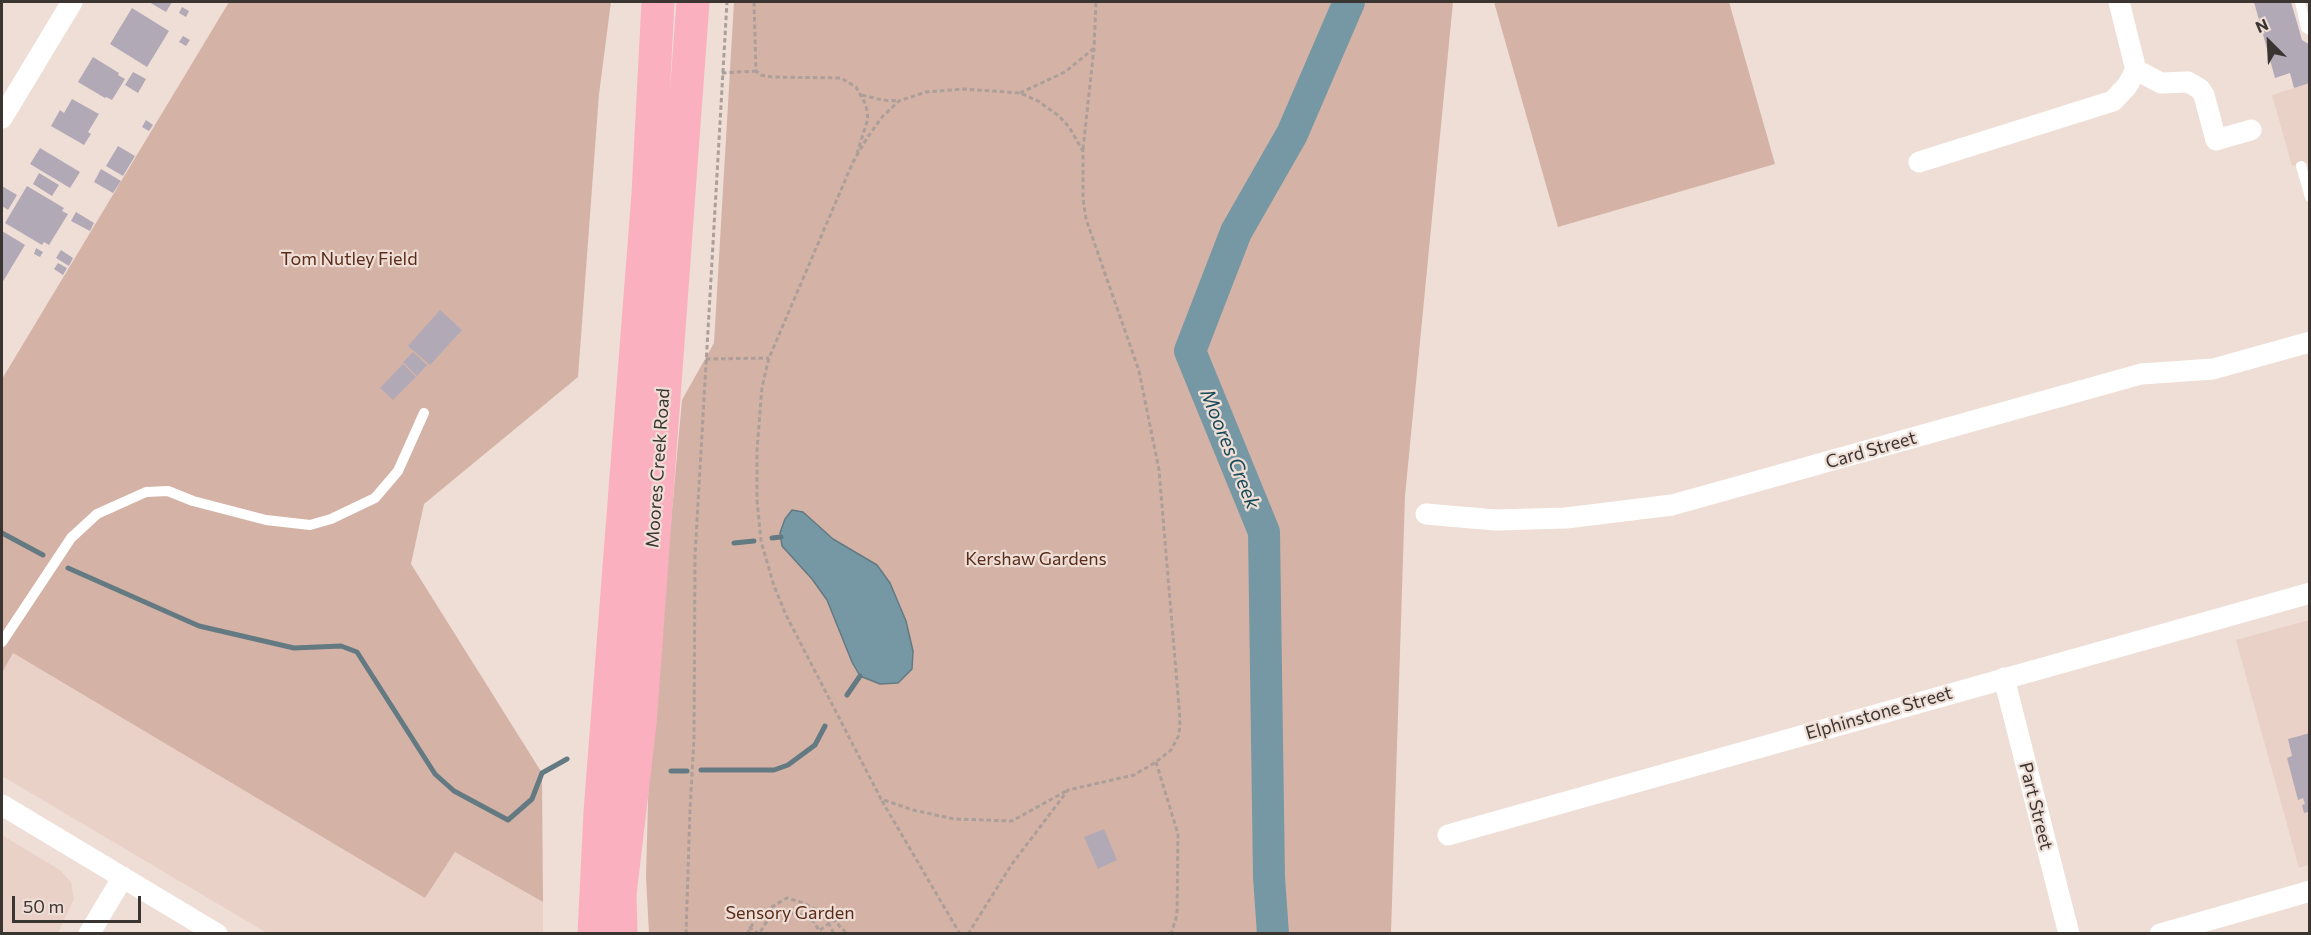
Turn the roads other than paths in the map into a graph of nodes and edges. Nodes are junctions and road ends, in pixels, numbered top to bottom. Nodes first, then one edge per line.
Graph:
1 (72, 2) edge
2 (657, 2) edge
3 (693, 2) edge
4 (2119, 2) edge
5 (2300, 2) edge
6 (2310, 30) edge
7 (2136, 70) junction
8 (2, 118) edge
9 (2251, 130) dead end
10 (1918, 162) dead end
11 (2301, 166) dead end
12 (2310, 197) edge
13 (2310, 342) edge
14 (424, 412) dead end
15 (1426, 514) dead end
16 (2310, 592) edge
17 (2, 642) edge
18 (2004, 678) junction
19 (2, 805) edge
20 (1448, 835) dead end
21 (123, 878) junction
22 (2310, 891) edge
23 (89, 933) edge
24 (217, 933) edge
25 (594, 933) edge
26 (621, 933) edge
27 (2069, 933) edge
28 (2160, 933) edge

1 - 8 street
2 - 25 highway, Moores Creek Road
3 - 26 highway, Moores Creek Road
4 - 7 street
5 - 6 lane
7 - 9 street
7 - 10 street
11 - 12 lane
13 - 15 street, Card Street
14 - 17 lane
16 - 18 street, Elphinstone Street
18 - 20 street, Elphinstone Street
18 - 27 street, Part Street
19 - 21 street
21 - 23 street
21 - 24 street
22 - 28 street

